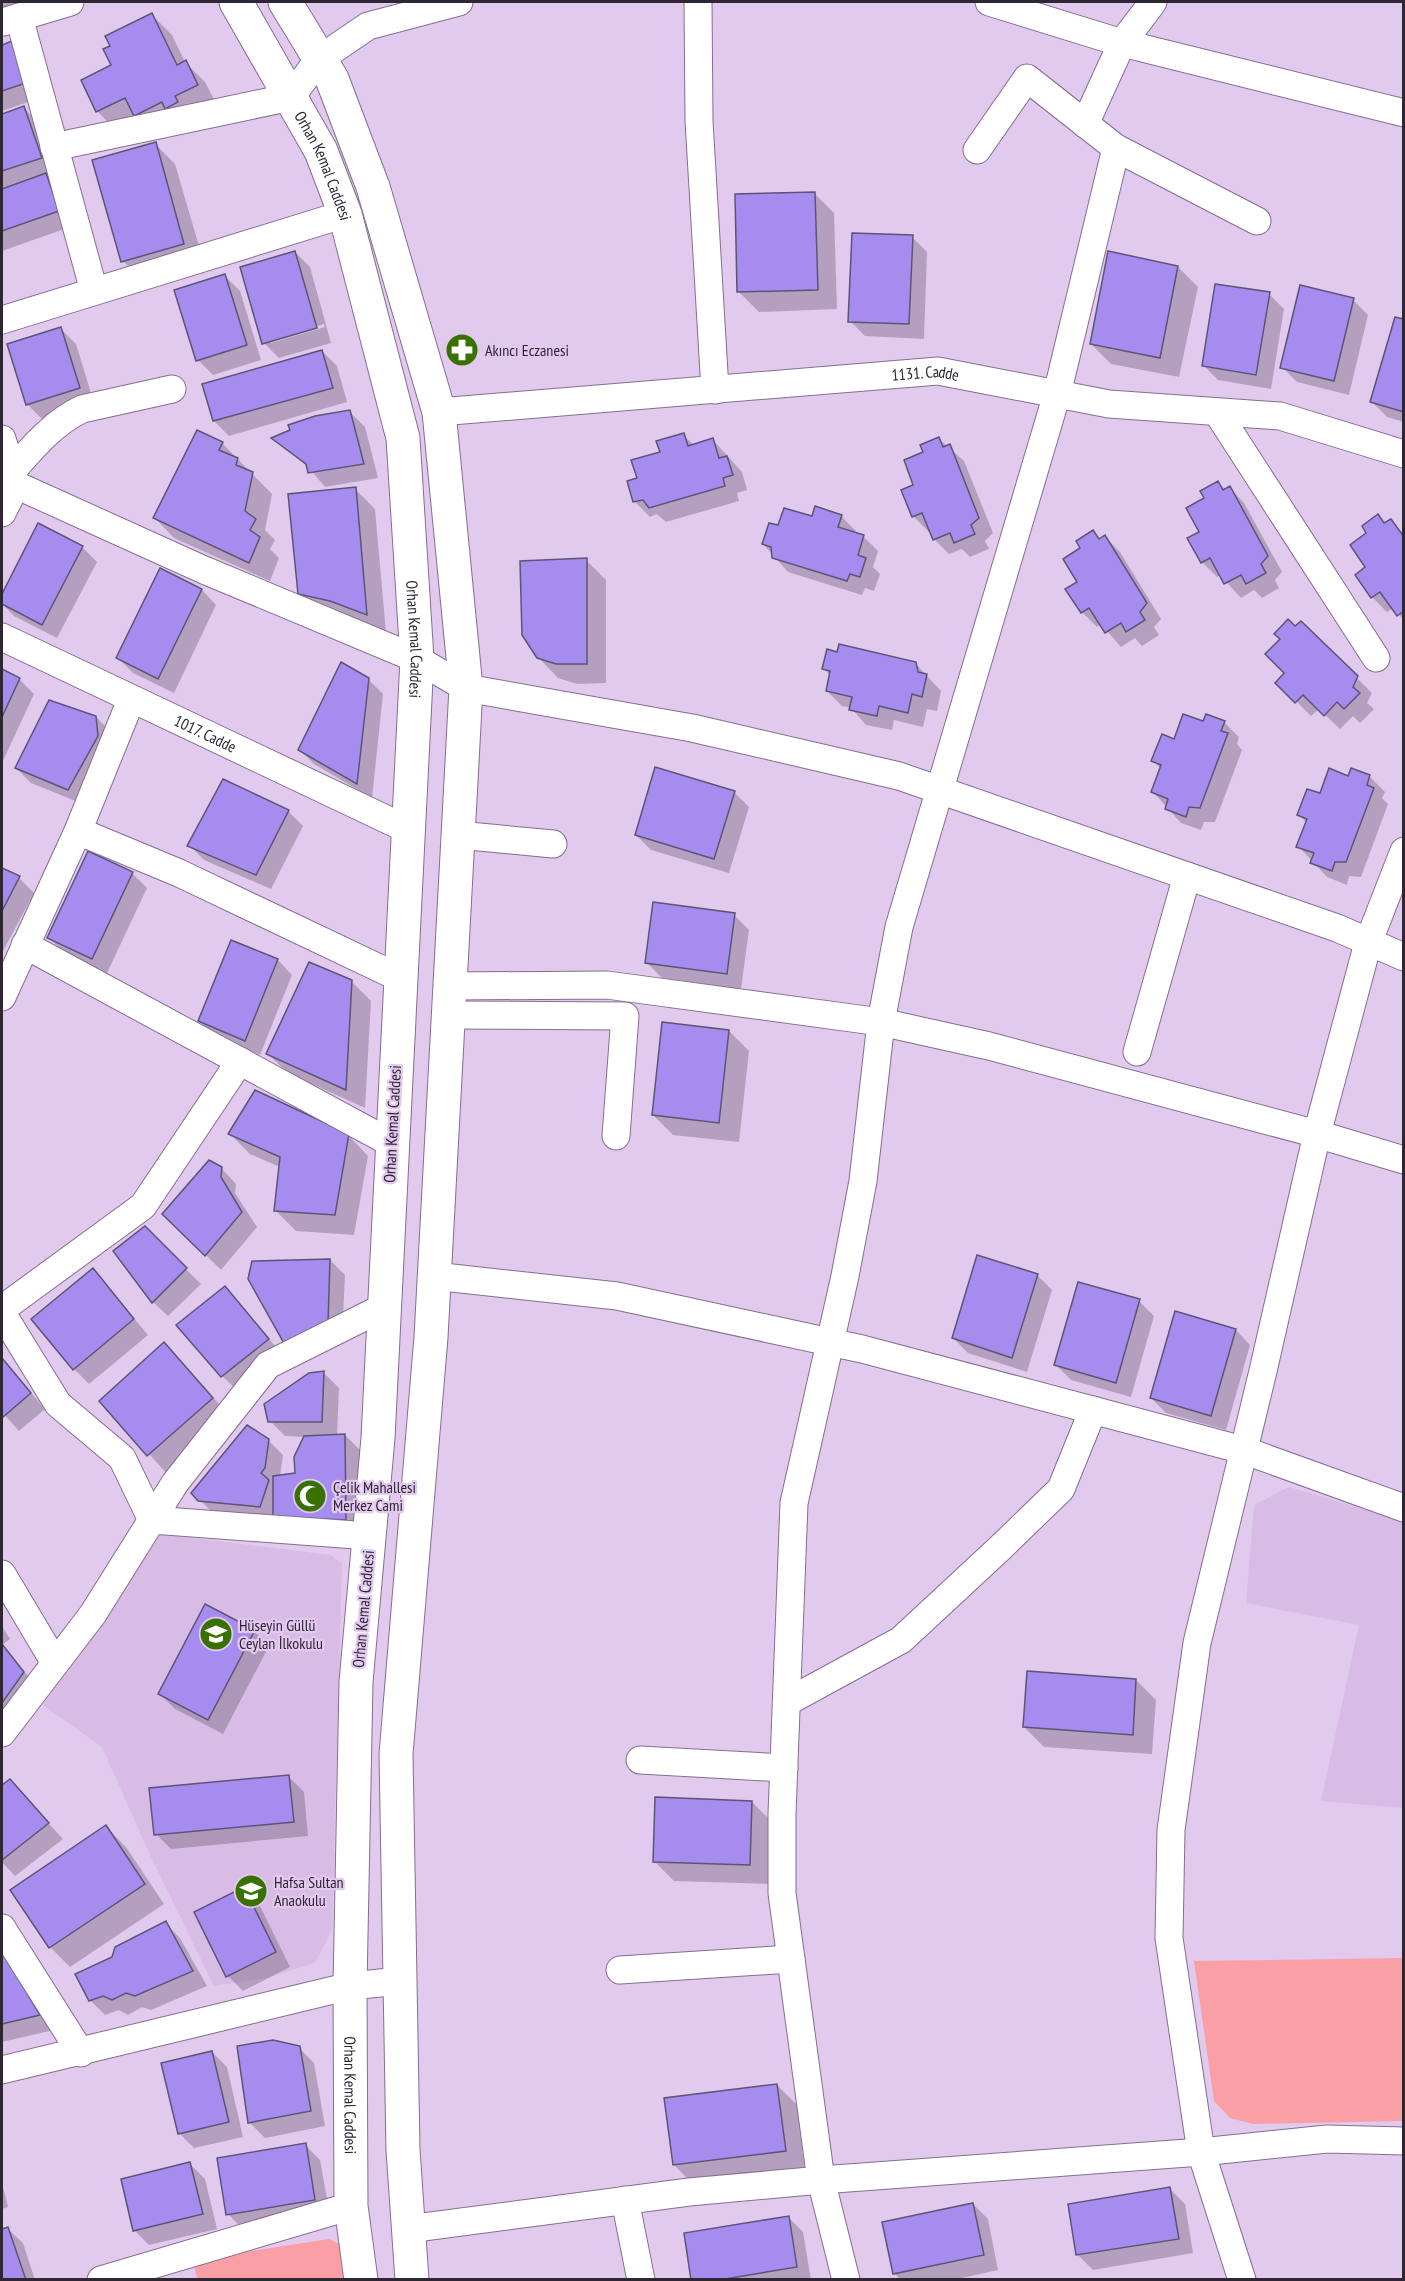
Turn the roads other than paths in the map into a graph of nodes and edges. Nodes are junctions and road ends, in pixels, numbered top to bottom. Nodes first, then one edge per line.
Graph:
1 (70, 2) edge
2 (236, 2) edge
3 (285, 2) edge
4 (459, 2) edge
5 (698, 2) edge
6 (989, 2) edge
7 (1153, 2) edge
8 (10, 20) edge
9 (1122, 43) junction
10 (318, 60) junction
11 (291, 97) junction
12 (1404, 113) edge
13 (1085, 124) junction
14 (54, 147) junction
15 (1116, 148) junction
16 (977, 150) dead end
17 (345, 214) junction
18 (1257, 221) dead end
19 (94, 291) junction
20 (2, 320) edge
21 (172, 389) dead end
22 (716, 390) junction
23 (1057, 394) junction
24 (439, 412) junction
25 (1217, 412) junction
26 (2, 439) edge
27 (1404, 454) edge
28 (14, 478) junction
29 (2, 513) edge
30 (2, 637) edge
31 (1376, 658) dead end
32 (417, 659) junction
33 (466, 688) junction
34 (131, 700) junction
35 (938, 790) junction
36 (409, 830) junction
37 (78, 831) junction
38 (458, 835) junction
39 (553, 844) dead end
40 (1404, 852) edge
41 (1187, 876) junction
42 (1368, 943) junction
43 (1404, 957) edge
44 (14, 959) edge
45 (400, 978) junction
46 (2, 997) edge
47 (448, 1001) junction
48 (881, 1023) junction
49 (1137, 1052) dead end
50 (240, 1061) junction
51 (1317, 1134) junction
52 (616, 1136) dead end
53 (391, 1143) junction
54 (1404, 1160) edge
55 (434, 1276) junction
56 (384, 1306) junction
57 (2, 1309) edge
58 (2, 1313) edge
59 (828, 1341) junction
60 (1093, 1410) junction
61 (1243, 1450) junction
62 (1404, 1508) edge
63 (152, 1520) junction
64 (369, 1536) junction
65 (2, 1574) edge
66 (55, 1663) junction
67 (787, 1702) junction
68 (2, 1733) edge
69 (640, 1760) dead end
70 (784, 1768) junction
71 (2, 1928) edge
72 (791, 1959) junction
73 (620, 1970) dead end
74 (400, 1981) junction
75 (350, 1986) junction
76 (81, 2053) junction
77 (2, 2070) edge
78 (1404, 2141) edge
79 (1201, 2152) junction
80 (821, 2180) junction
81 (625, 2200) junction
82 (351, 2206) junction
83 (408, 2229) junction
84 (101, 2280) edge
85 (361, 2280) edge
86 (412, 2280) edge
87 (641, 2280) edge
88 (846, 2280) edge
89 (1242, 2280) edge

1 - 8 street
2 - 11 main road, Orhan Kemal Caddesi
3 - 10 main road
4 - 10 street
5 - 22 street
6 - 9 street
7 - 9 street
8 - 14 street
9 - 12 street
9 - 13 street
10 - 11 street
10 - 24 main road
11 - 14 street
11 - 17 main road, Orhan Kemal Caddesi
13 - 15 street
13 - 16 street
14 - 19 street
15 - 18 street
15 - 23 street
17 - 19 street
17 - 32 main road, Orhan Kemal Caddesi
19 - 20 street
21 - 28 street
22 - 23 street, 1131. Cadde
22 - 24 street, 1131. Cadde
23 - 25 street, 1131. Cadde
23 - 35 street
24 - 33 main road
25 - 27 street, 1131. Cadde
25 - 31 street
26 - 28 street
28 - 29 street
28 - 32 street
30 - 34 street, 1017. Cadde
32 - 33 street
32 - 36 main road, Orhan Kemal Caddesi
33 - 35 street
33 - 38 main road
34 - 36 street, 1017. Cadde
34 - 37 street
35 - 41 street
35 - 48 street
36 - 45 main road, Orhan Kemal Caddesi
37 - 44 street
37 - 45 street
38 - 39 street
38 - 47 main road
40 - 42 street
41 - 42 street
41 - 49 street
42 - 43 street
42 - 51 street
44 - 46 street
44 - 50 street
45 - 53 main road, Orhan Kemal Caddesi
47 - 48 street
47 - 52 street
47 - 55 main road
48 - 51 street
48 - 59 street
50 - 53 street
50 - 57 street
51 - 54 street
51 - 61 street
53 - 56 main road, Orhan Kemal Caddesi
55 - 59 street
55 - 74 main road
56 - 63 street
56 - 64 main road, Orhan Kemal Caddesi
58 - 63 street
59 - 60 street
59 - 67 street
60 - 61 street
60 - 67 street
61 - 62 street
61 - 79 street
63 - 64 street
63 - 66 street
64 - 75 main road, Orhan Kemal Caddesi
65 - 66 street
66 - 68 street
67 - 70 street
69 - 70 street
70 - 72 street
71 - 76 street
72 - 73 street
72 - 80 street
74 - 75 street
74 - 83 main road
75 - 76 street
75 - 82 main road, Orhan Kemal Caddesi
76 - 77 street
78 - 79 street
79 - 80 street
79 - 89 street
80 - 81 street
80 - 88 street
81 - 83 street
81 - 87 street
82 - 84 street
82 - 85 main road, Orhan Kemal Caddesi
83 - 86 main road

